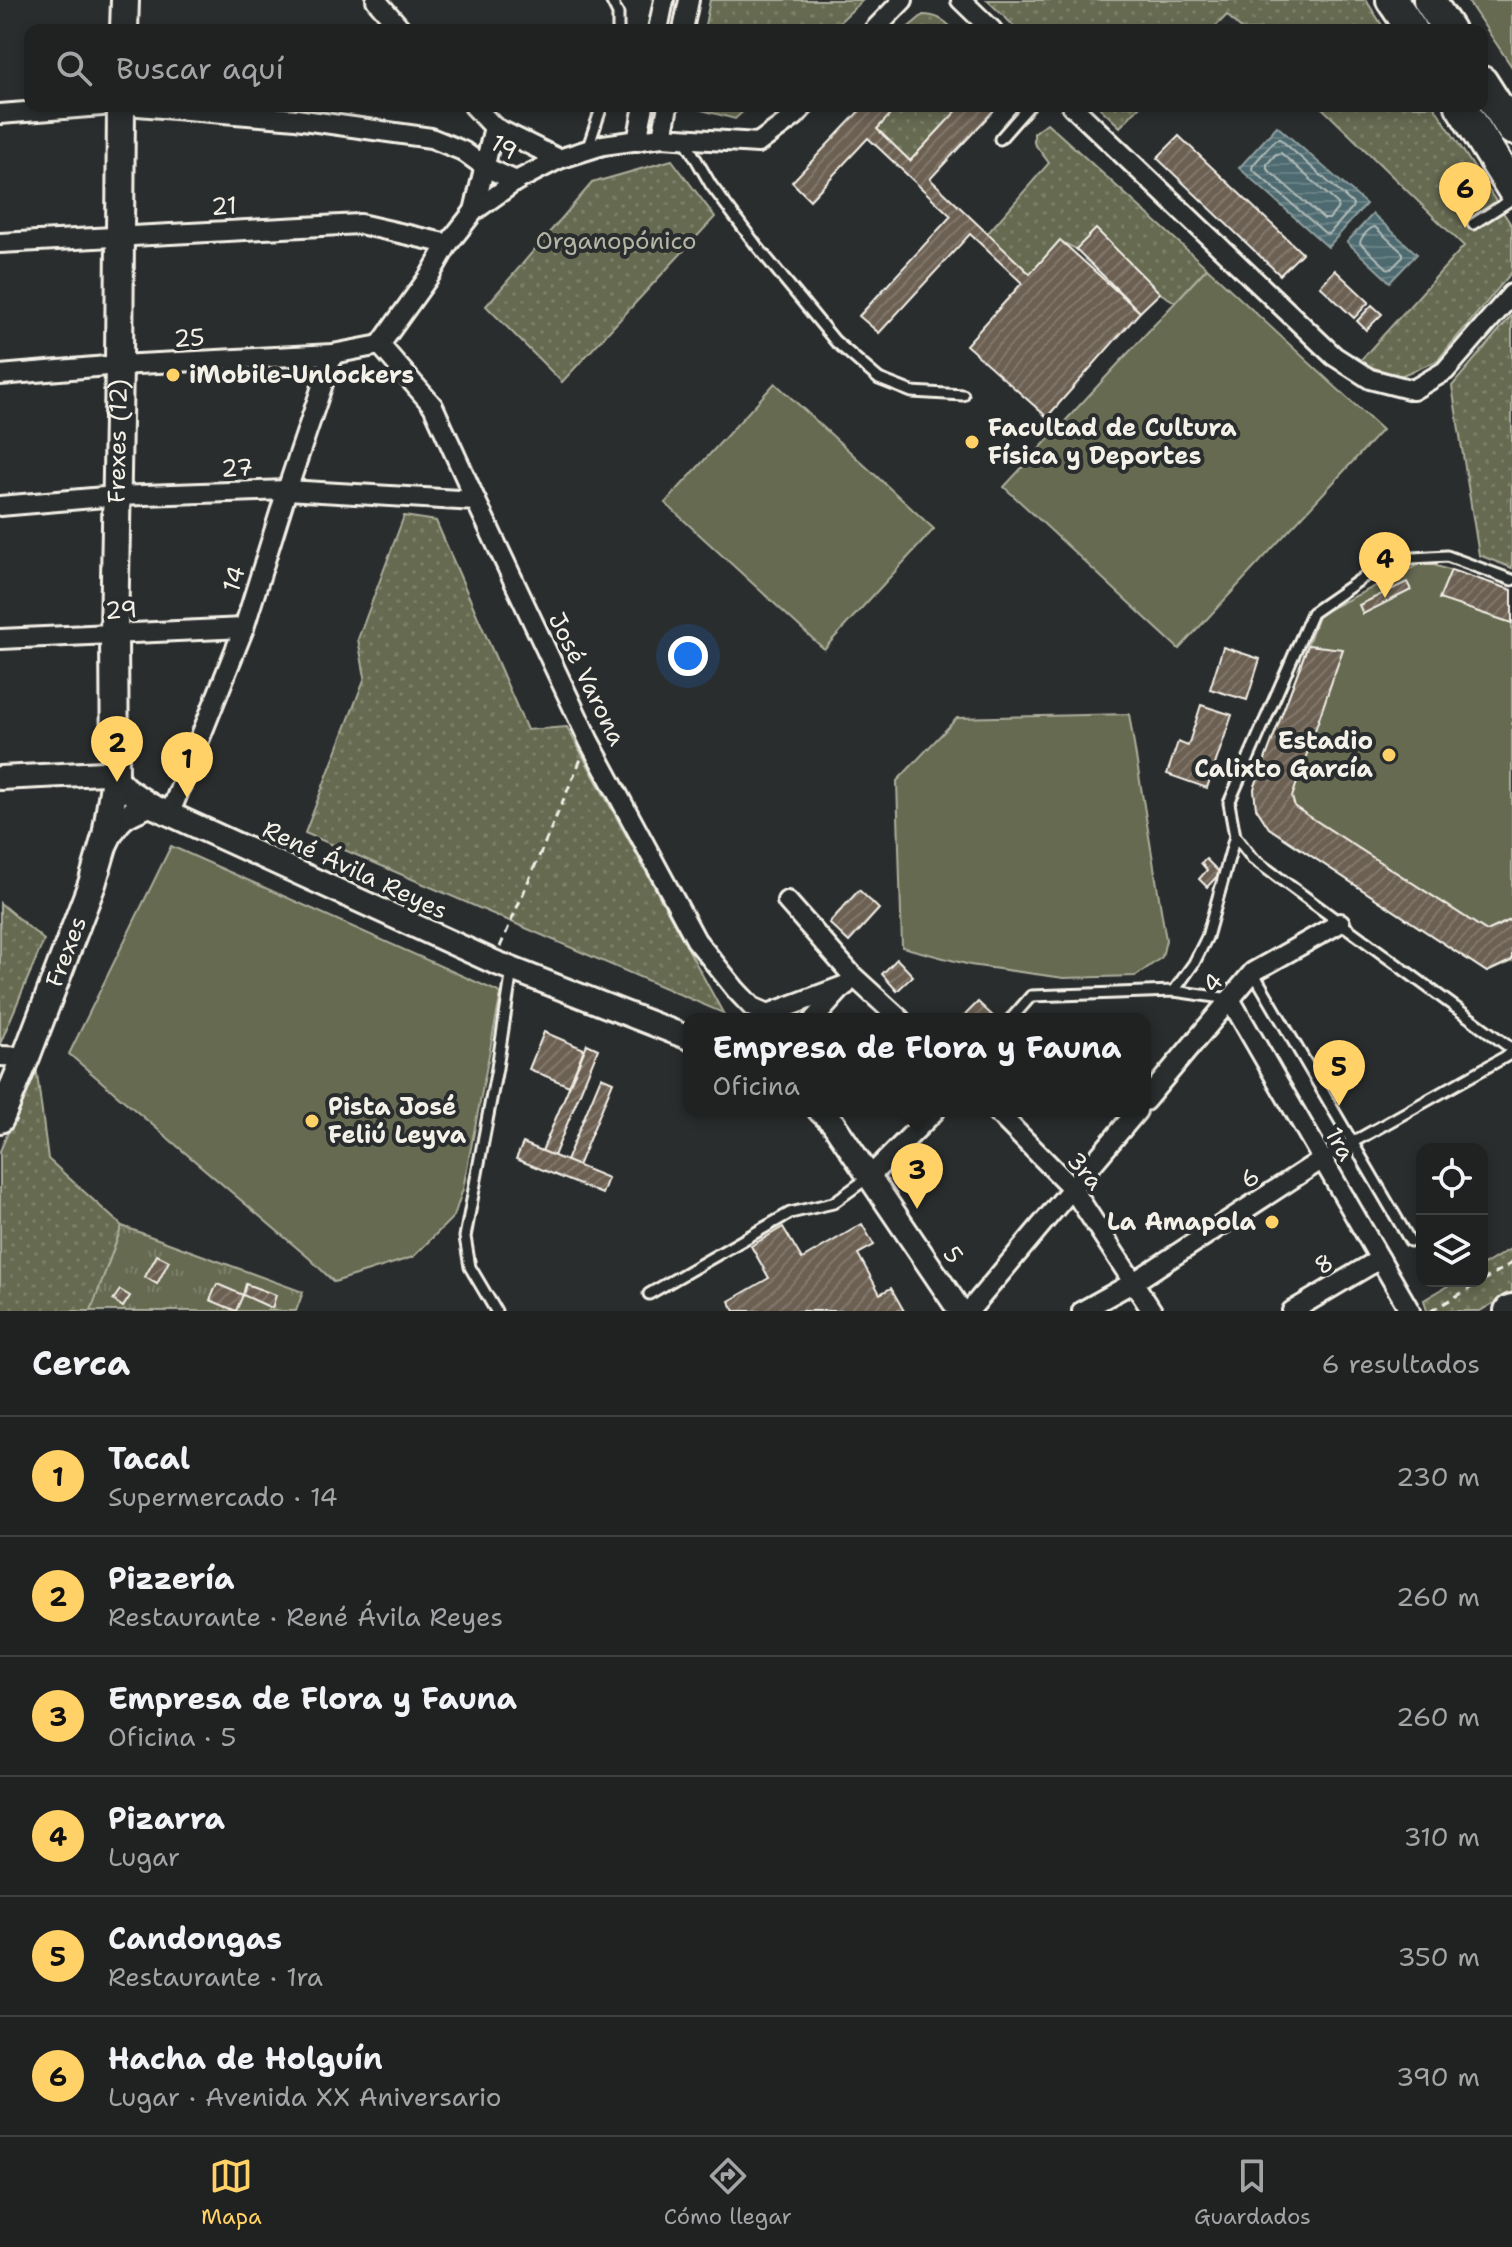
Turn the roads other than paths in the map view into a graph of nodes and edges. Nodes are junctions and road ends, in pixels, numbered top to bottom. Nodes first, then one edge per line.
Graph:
1 (125, 0) edge
2 (376, 0) edge
3 (611, 0) edge
4 (664, 0) edge
5 (689, 0) edge
6 (903, 0) edge
7 (961, 0) edge
8 (1392, 0) edge
9 (1429, 0) edge
10 (124, 24) edge
11 (397, 24) edge
12 (618, 24) edge
13 (659, 24) edge
14 (684, 24) edge
15 (880, 24) edge
16 (986, 24) edge
17 (1408, 24) edge
18 (1445, 24) edge
19 (1488, 91) edge
20 (26, 112) edge
21 (121, 112) edge
22 (211, 112) edge
23 (480, 112) edge
24 (600, 112) edge
25 (643, 112) edge
26 (667, 112) edge
27 (799, 112) edge
28 (1024, 112) edge
29 (1078, 112) edge
30 (1465, 112) edge
31 (0, 114) edge
32 (494, 127) junction
33 (1512, 129) edge
34 (662, 137) junction
35 (684, 139) junction
36 (1000, 139) dead end
37 (637, 141) junction
38 (587, 150) junction
39 (559, 159) junction
40 (485, 167) junction
41 (516, 181) junction
42 (1512, 188) edge
43 (1512, 199) edge
44 (474, 211) junction
45 (1473, 224) dead end
46 (119, 235) junction
47 (0, 243) edge
48 (448, 244) junction
49 (1512, 294) edge
50 (380, 345) junction
51 (333, 354) junction
52 (119, 365) junction
53 (0, 375) edge
54 (963, 395) dead end
55 (287, 490) junction
56 (116, 496) junction
57 (476, 501) junction
58 (0, 506) edge
59 (1512, 580) edge
60 (244, 628) junction
61 (114, 634) junction
62 (0, 639) edge
63 (0, 778) edge
64 (115, 778) junction
65 (160, 809) junction
66 (1235, 836) junction
67 (99, 860) junction
68 (787, 901) dead end
69 (1340, 923) junction
70 (503, 966) junction
71 (1253, 972) junction
72 (850, 980) junction
73 (1174, 991) junction
74 (1230, 999) junction
75 (764, 1013) edge
76 (777, 1013) edge
77 (820, 1013) edge
78 (892, 1013) edge
79 (1016, 1013) edge
80 (683, 1036) edge
81 (1512, 1051) edge
82 (13, 1056) edge
83 (1151, 1094) edge
84 (826, 1117) edge
85 (929, 1117) edge
86 (1002, 1117) edge
87 (1132, 1117) edge
88 (0, 1119) edge
89 (1353, 1143) junction
90 (1321, 1160) junction
91 (869, 1177) junction
92 (1072, 1188) junction
93 (1410, 1241) dead end
94 (1380, 1259) junction
95 (1134, 1282) junction
96 (649, 1294) dead end
97 (496, 1311) edge
98 (960, 1311) edge
99 (969, 1311) edge
100 (1082, 1311) edge
101 (1152, 1311) edge
102 (1292, 1311) edge
103 (1410, 1311) edge

1 - 10 main road
2 - 11 street
3 - 12 lane
4 - 13 street
5 - 14 street
6 - 15 street
7 - 16 street
8 - 17 main road
9 - 18 main road
19 - 33 main road
20 - 31 street
21 - 46 main road, Frexes (12)
22 - 40 street, 19
23 - 32 street
24 - 38 lane
25 - 37 street
26 - 34 street
27 - 35 street
28 - 36 lane
29 - 49 street
30 - 42 main road
32 - 39 street
32 - 40 street
34 - 35 street
34 - 37 street
35 - 54 lane
37 - 38 street
38 - 39 street
39 - 41 street
40 - 41 street, 19
40 - 44 street
41 - 44 street
43 - 45 lane
44 - 48 street
46 - 47 street, 21
46 - 48 street, 21
46 - 52 main road, Frexes (12)
48 - 50 street
50 - 51 street, 25
50 - 57 street, José Varona
51 - 52 street, 25
51 - 55 street, 14
52 - 53 street, 25
52 - 56 main road, Frexes (12)
55 - 56 street, 27
55 - 57 street, 27
55 - 60 street, 14
56 - 58 street, 27
56 - 61 main road, Frexes (12)
57 - 75 street, José Varona
59 - 66 lane
60 - 61 street, 29
60 - 65 street, 14
61 - 62 street, 29
61 - 64 main road, Frexes (12)
63 - 64 street
64 - 65 street, René Ávila Reyes
64 - 67 main road, Frexes
65 - 67 street
65 - 70 street, René Ávila Reyes
66 - 69 lane
66 - 73 lane
67 - 82 main road, Frexes
68 - 72 street
69 - 71 street, 4
69 - 81 lane
70 - 80 street, René Ávila Reyes
70 - 97 lane
71 - 74 street, 4
71 - 89 lane
72 - 76 street
72 - 77 street
72 - 78 street
73 - 74 lane
73 - 79 lane
74 - 83 street, 4
74 - 90 street, 1ra
81 - 89 lane
82 - 88 main road, Frexes
84 - 91 street, 5
85 - 91 street
86 - 92 street, 3ra
87 - 92 street
89 - 90 lane
89 - 93 lane
90 - 94 street, 1ra
90 - 95 street, 6
91 - 96 lane
91 - 98 street, 5
92 - 95 street, 3ra
92 - 99 street
94 - 102 street, 8
94 - 103 street, 1ra
95 - 100 street, 6
95 - 101 street, 3ra

